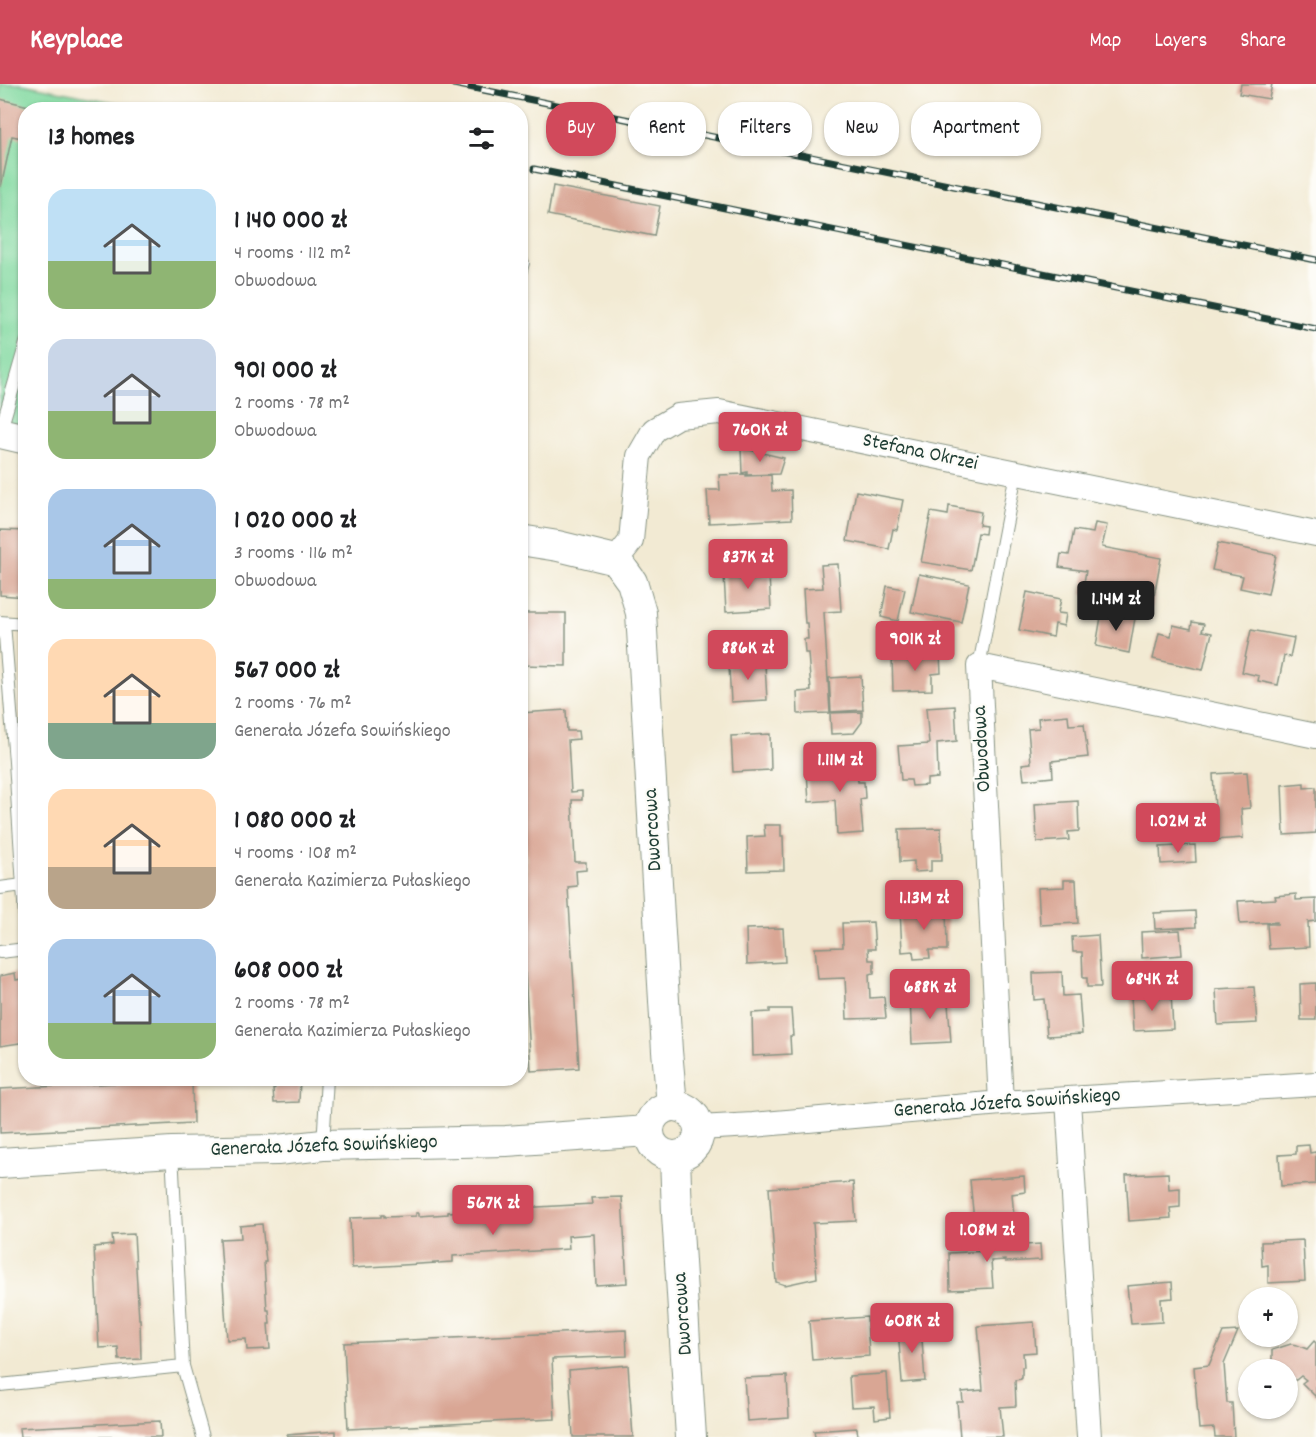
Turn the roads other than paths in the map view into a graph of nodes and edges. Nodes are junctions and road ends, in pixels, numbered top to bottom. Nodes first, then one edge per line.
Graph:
1 (18, 371) edge
2 (0, 433) edge
3 (18, 437) edge
4 (1016, 473) junction
5 (1316, 534) edge
6 (528, 541) edge
7 (616, 560) junction
8 (2, 622) edge
9 (18, 623) edge
10 (979, 666) junction
11 (1316, 736) edge
12 (18, 760) edge
13 (15, 762) junction
14 (18, 808) edge
15 (18, 886) edge
16 (0, 888) edge
17 (18, 950) edge
18 (0, 952) edge
19 (1316, 1084) edge
20 (327, 1086) edge
21 (1068, 1100) junction
22 (1001, 1103) junction
23 (672, 1105) junction
24 (699, 1128) junction
25 (648, 1131) junction
26 (323, 1145) junction
27 (172, 1152) junction
28 (675, 1156) junction
29 (0, 1163) edge
30 (183, 1366) junction
31 (0, 1385) edge
32 (203, 1437) edge
33 (691, 1437) edge
34 (1089, 1437) edge

1 - 2 lane
2 - 3 street
4 - 5 street, Stefana Okrzei
4 - 7 street, Stefana Okrzei
4 - 10 lane
6 - 7 street
7 - 23 street, Dworcowa
8 - 9 lane
8 - 13 lane
10 - 11 street
10 - 22 street, Obwodowa
12 - 13 lane
13 - 14 lane
15 - 16 lane
17 - 18 lane
19 - 21 street, Generała Józefa Sowińskiego
20 - 26 lane
21 - 22 street, Generała Józefa Sowińskiego
21 - 34 street
22 - 24 street, Generała Józefa Sowińskiego
23 - 24 street
23 - 25 street
24 - 28 street
25 - 26 street, Generała Józefa Sowińskiego
25 - 28 street
26 - 27 street, Generała Józefa Sowińskiego
27 - 29 street, Generała Józefa Sowińskiego
27 - 30 lane
28 - 33 street, Dworcowa
30 - 31 lane
30 - 32 lane

